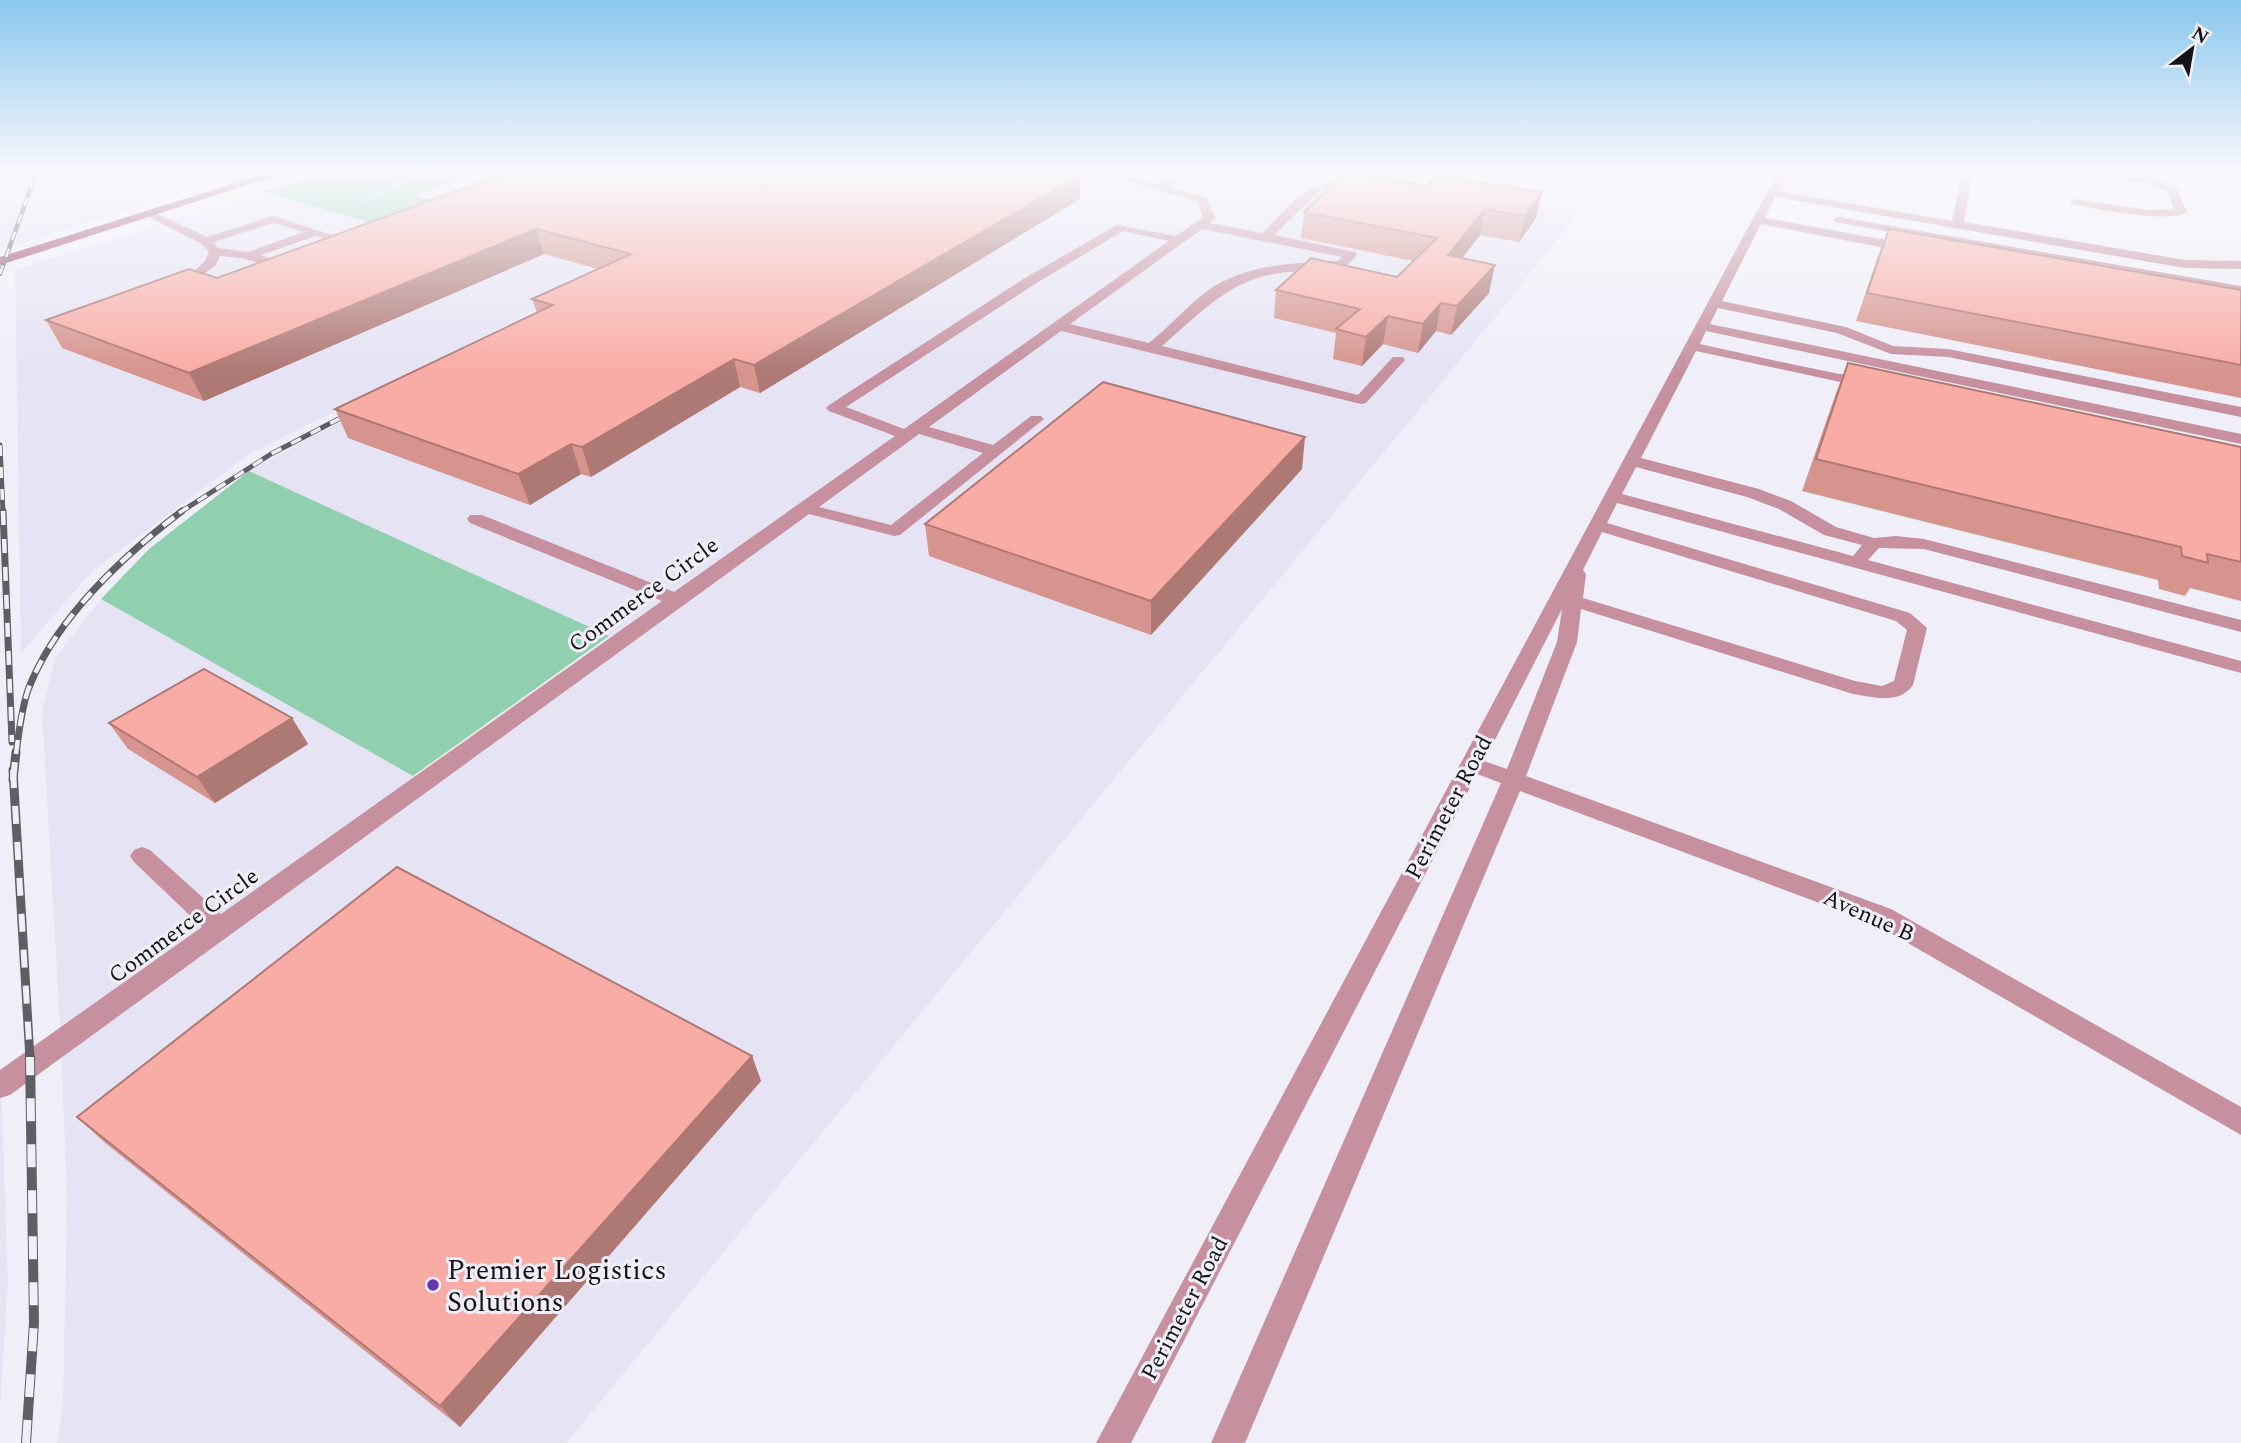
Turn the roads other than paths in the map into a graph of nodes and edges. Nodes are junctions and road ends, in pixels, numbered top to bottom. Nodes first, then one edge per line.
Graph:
1 (76, 237) edge
2 (199, 237) edge
3 (217, 237) edge
4 (300, 237) edge
5 (333, 237) edge
6 (1104, 237) edge
7 (1167, 237) edge
8 (1183, 237) edge
9 (1267, 237) edge
10 (1748, 237) edge
11 (1850, 237) edge
12 (1906, 237) edge
13 (1940, 237) edge
14 (2025, 237) edge
15 (342, 240) edge
16 (1179, 240) junction
17 (206, 241) junction
18 (1897, 242) junction
19 (215, 252) junction
20 (1945, 253) edge
21 (250, 255) junction
22 (0, 261) edge
23 (2241, 265) edge
24 (260, 274) edge
25 (193, 278) edge
26 (2241, 290) edge
27 (1713, 303) junction
28 (1059, 326) junction
29 (1701, 326) junction
30 (1691, 346) junction
31 (1152, 348) junction
32 (1909, 353) junction
33 (1398, 360) dead end
34 (1901, 375) junction
35 (1924, 389) edge
36 (2241, 412) edge
37 (1036, 419) dead end
38 (912, 431) junction
39 (2241, 439) edge
40 (995, 451) junction
41 (1630, 460) junction
42 (1612, 496) junction
43 (805, 508) junction
44 (476, 519) dead end
45 (1597, 525) junction
46 (1874, 543) junction
47 (1857, 562) junction
48 (1566, 599) junction
49 (677, 600) junction
50 (2241, 626) edge
51 (2241, 667) edge
52 (1471, 764) junction
53 (1514, 779) junction
54 (142, 856) dead end
55 (220, 928) junction
56 (0, 1086) edge
57 (2241, 1122) edge
58 (1114, 1443) edge
59 (1228, 1443) edge

1 - 22 main road
2 - 17 street
3 - 17 street
4 - 21 street
5 - 15 street
6 - 38 street
7 - 16 street
8 - 16 street, Commerce Circle
9 - 31 street
10 - 27 street
11 - 18 street
12 - 18 street
13 - 26 street
14 - 23 street
16 - 28 street, Commerce Circle
17 - 19 street
18 - 20 street
19 - 21 street
19 - 25 street
21 - 24 street
27 - 29 street
27 - 32 street
28 - 31 street
28 - 38 street, Commerce Circle
29 - 30 street
29 - 34 street
30 - 34 street
30 - 41 street
31 - 33 street
32 - 34 street
32 - 36 street
34 - 35 street
34 - 39 street
37 - 40 street
38 - 40 street
38 - 43 street, Commerce Circle
40 - 43 street
41 - 42 street
41 - 46 street
42 - 45 street
42 - 47 street
43 - 49 street, Commerce Circle
44 - 49 street
45 - 48 street
45 - 48 street
46 - 47 street
46 - 50 street
47 - 51 street
48 - 52 street, Perimeter Road
48 - 53 street
49 - 55 street, Commerce Circle
52 - 53 street, Avenue B
52 - 58 street, Perimeter Road
53 - 57 street, Avenue B
53 - 59 street
54 - 55 street
55 - 56 street, Commerce Circle

